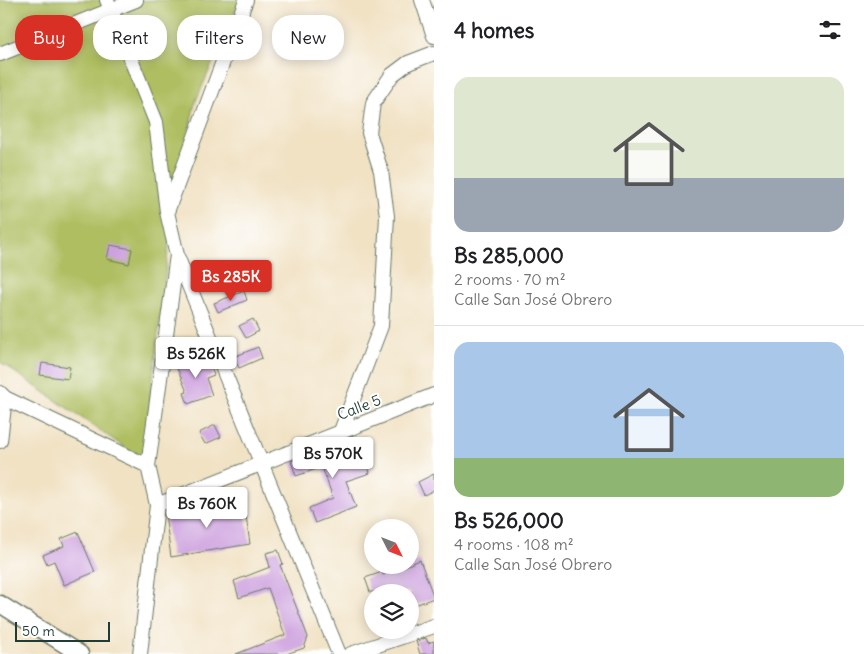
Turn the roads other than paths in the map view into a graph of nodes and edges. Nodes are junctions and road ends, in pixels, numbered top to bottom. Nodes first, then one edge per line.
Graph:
1 (136, 0) edge
2 (246, 0) edge
3 (422, 0) edge
4 (109, 5) edge
5 (434, 36) edge
6 (434, 53) edge
7 (0, 54) edge
8 (167, 212) junction
9 (177, 255) junction
10 (434, 395) edge
11 (3, 396) edge
12 (341, 431) junction
13 (0, 441) edge
14 (261, 463) junction
15 (148, 466) junction
16 (157, 505) junction
17 (0, 604) edge
18 (434, 626) edge
19 (80, 654) edge
20 (140, 654) edge
21 (339, 654) edge
22 (351, 654) edge

1 - 4 street
2 - 8 street
3 - 5 street
4 - 7 street
4 - 8 street
6 - 12 street
8 - 9 street
9 - 14 street
9 - 15 street
10 - 12 street, Calle 5
11 - 13 street
11 - 15 street
12 - 14 street, Calle 5
14 - 16 street, Calle 5
14 - 21 street
15 - 16 street
16 - 20 street
17 - 19 main road
18 - 22 street

